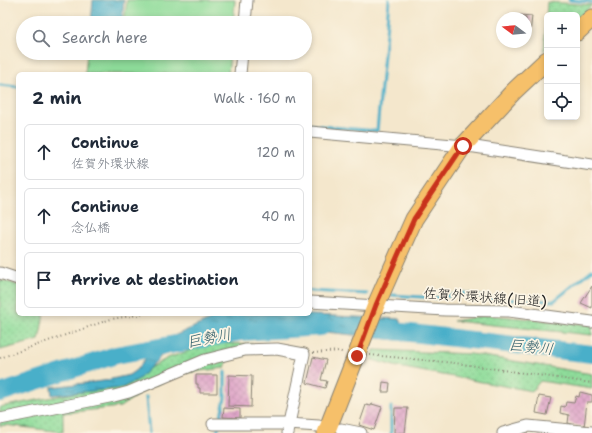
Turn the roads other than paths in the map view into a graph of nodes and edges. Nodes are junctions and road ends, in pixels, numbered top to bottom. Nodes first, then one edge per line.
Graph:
1 (247, 0) edge
2 (246, 16) edge
3 (592, 18) edge
4 (580, 29) edge
5 (241, 60) edge
6 (544, 63) edge
7 (240, 72) edge
8 (312, 132) edge
9 (463, 146) junction
10 (592, 165) edge
11 (0, 273) edge
12 (16, 278) edge
13 (312, 302) edge
14 (376, 305) junction
15 (592, 322) edge
16 (0, 419) edge
17 (218, 424) dead end
18 (288, 428) edge
19 (341, 431) edge
20 (592, 432) edge
21 (503, 433) edge

1 - 2 street
3 - 4 main road
5 - 7 street
6 - 9 main road
8 - 9 street
9 - 10 street
9 - 14 main road
11 - 12 street
13 - 14 street, 佐賀外環状線(旧道)
14 - 15 street, 佐賀外環状線(旧道)
14 - 19 main road
16 - 18 street
17 - 18 street
18 - 19 street
20 - 21 street

